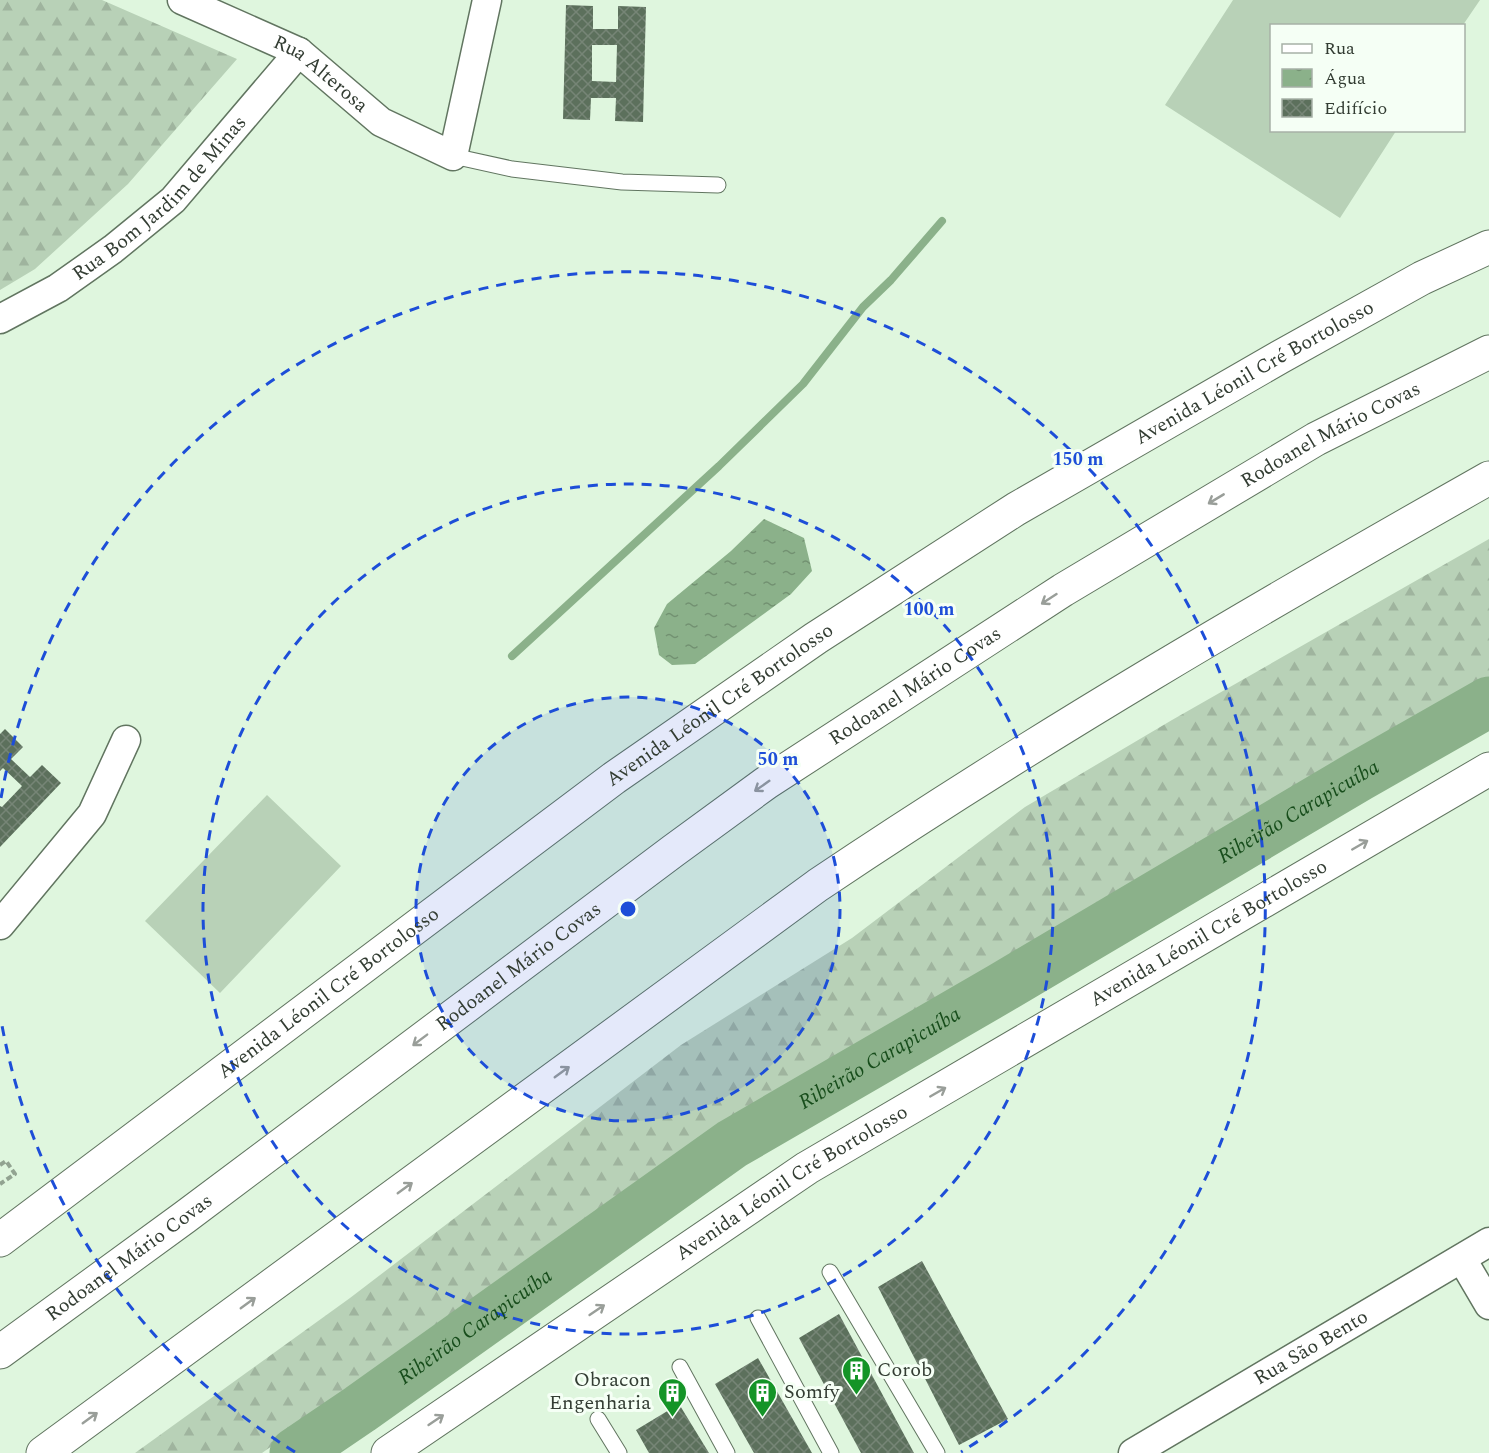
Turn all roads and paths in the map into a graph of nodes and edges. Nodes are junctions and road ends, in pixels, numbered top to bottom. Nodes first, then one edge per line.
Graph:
1 (182, 0) edge
2 (487, 0) edge
3 (299, 52) junction
4 (453, 156) junction
5 (718, 185) dead end
6 (1489, 247) edge
7 (0, 319) edge
8 (1489, 352) edge
9 (1489, 478) edge
10 (126, 740) dead end
11 (1489, 770) edge
12 (0, 924) edge
13 (0, 1165) edge
14 (0, 1184) edge
15 (0, 1240) edge
16 (1489, 1242) edge
17 (1462, 1259) junction
18 (830, 1272) dead end
19 (1489, 1305) edge
20 (758, 1318) dead end
21 (0, 1352) edge
22 (680, 1367) dead end
23 (598, 1419) dead end
24 (43, 1453) edge
25 (388, 1453) edge
26 (619, 1453) edge
27 (727, 1453) edge
28 (831, 1453) edge
29 (937, 1453) edge
30 (1133, 1453) edge

1 - 3 street, Rua Alterosa
2 - 4 street
3 - 4 street, Rua Alterosa
3 - 7 street, Rua Bom Jardim de Minas
4 - 5 lane
6 - 15 main road, Avenida Léonil Cré Bortolosso
8 -> 21 main road, Rodoanel Mário Covas
24 -> 9 main road
10 - 12 street
25 -> 11 main road, Avenida Léonil Cré Bortolosso
13 - 14 path
16 - 17 street, Rua São Bento
17 - 19 street
17 - 30 street, Rua São Bento
18 - 29 lane
20 - 28 lane
22 - 27 lane
23 - 26 lane

